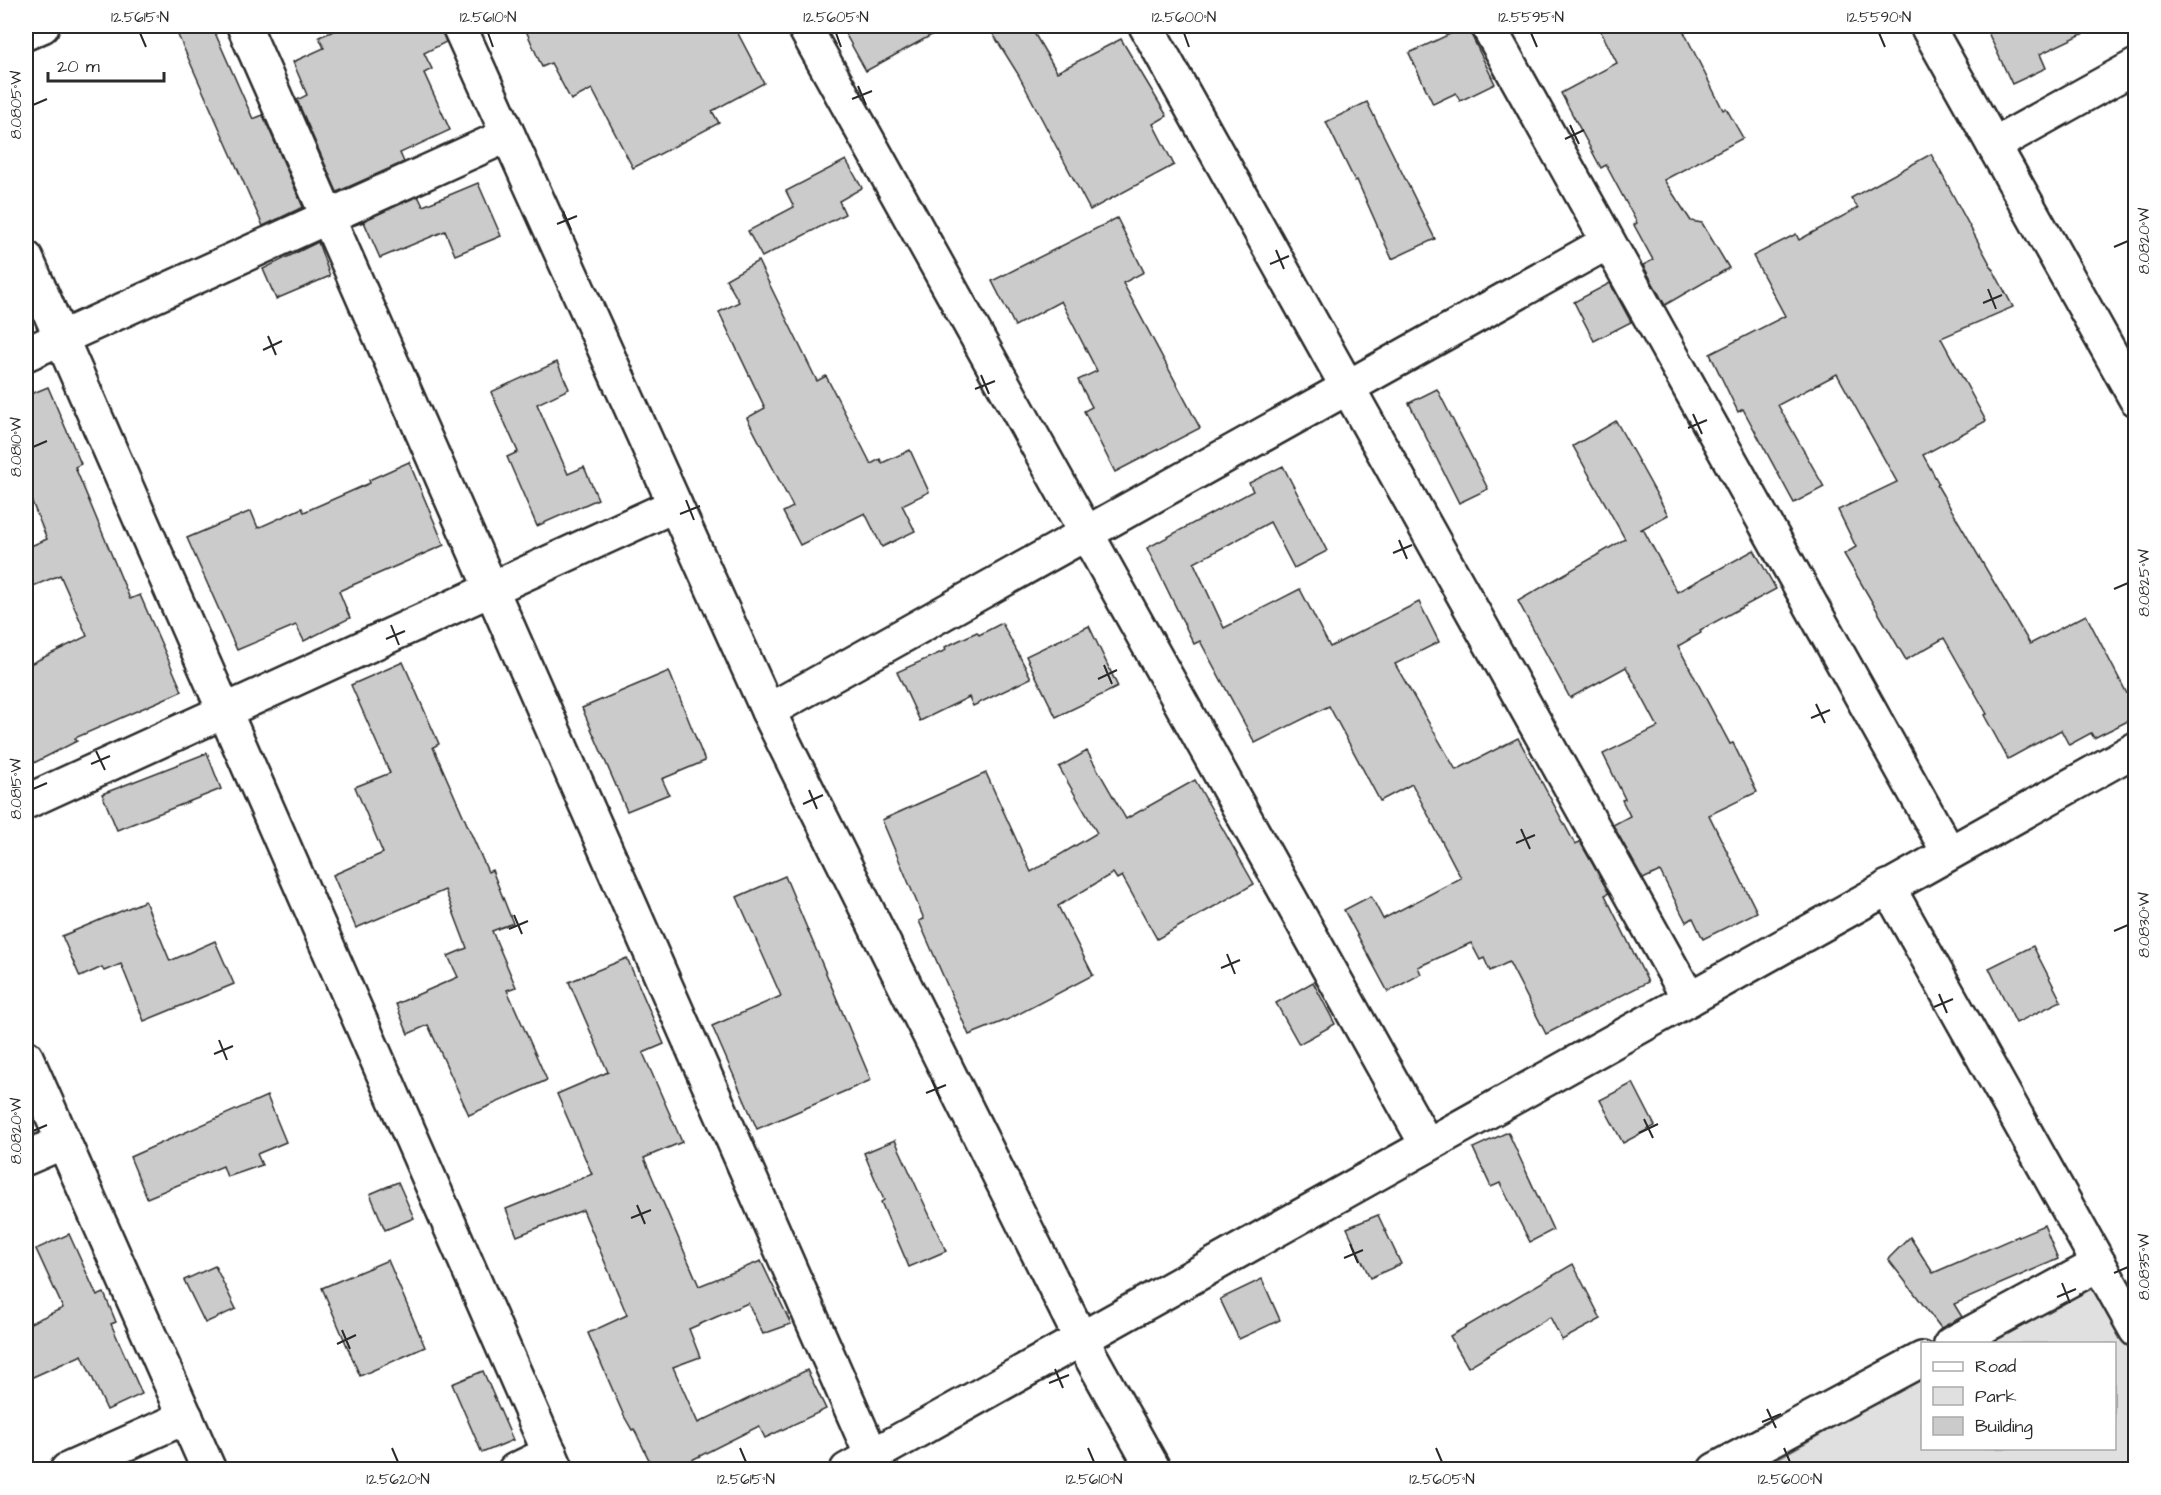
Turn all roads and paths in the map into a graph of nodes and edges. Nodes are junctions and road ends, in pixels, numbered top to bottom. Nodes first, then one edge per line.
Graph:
1 (42, 26) edge
2 (244, 26) edge
3 (459, 26) edge
4 (804, 26) edge
5 (1146, 26) edge
6 (1488, 26) edge
7 (1927, 26) edge
8 (26, 33) edge
9 (2136, 66) edge
10 (508, 135) junction
11 (1994, 145) junction
12 (327, 216) junction
13 (1608, 242) junction
14 (26, 258) edge
15 (59, 339) junction
16 (26, 354) edge
17 (1348, 387) junction
18 (2136, 399) edge
19 (675, 506) junction
20 (1087, 533) junction
21 (491, 589) junction
22 (768, 711) junction
23 (223, 712) junction
24 (2136, 749) edge
25 (26, 802) edge
26 (1949, 854) junction
27 (1888, 887) junction
28 (1689, 999) junction
29 (26, 1057) edge
30 (63, 1142) junction
31 (1427, 1145) junction
32 (26, 1158) edge
33 (2099, 1264) junction
34 (2136, 1330) edge
35 (1081, 1338) junction
36 (1955, 1342) edge
37 (1921, 1360) edge
38 (186, 1417) junction
39 (553, 1461) edge
40 (859, 1463) edge
41 (67, 1470) edge
42 (209, 1470) edge
43 (515, 1470) edge
44 (1154, 1470) edge
45 (1715, 1470) edge

1 - 8 street
2 - 12 street
3 - 10 street
4 - 20 street
5 - 17 street
6 - 13 street
7 - 11 street
9 - 11 street
10 - 12 street
10 - 19 street
11 - 18 street
12 - 15 street
12 - 21 street
13 - 17 street
13 - 26 street
14 - 15 street
15 - 16 street
15 - 23 street
17 - 20 street
17 - 28 street
19 - 21 street
19 - 22 street
20 - 22 street
20 - 31 street
21 - 23 street
21 - 40 street
22 - 35 street
23 - 25 street
23 - 39 street
24 - 26 street
26 - 27 street
27 - 28 street
27 - 33 street
28 - 31 street
29 - 30 street
30 - 32 street
30 - 38 street
31 - 35 street
33 - 34 street
33 - 36 street
35 - 40 street
35 - 44 street
37 - 45 street
38 - 41 street
38 - 42 street
39 - 43 street

